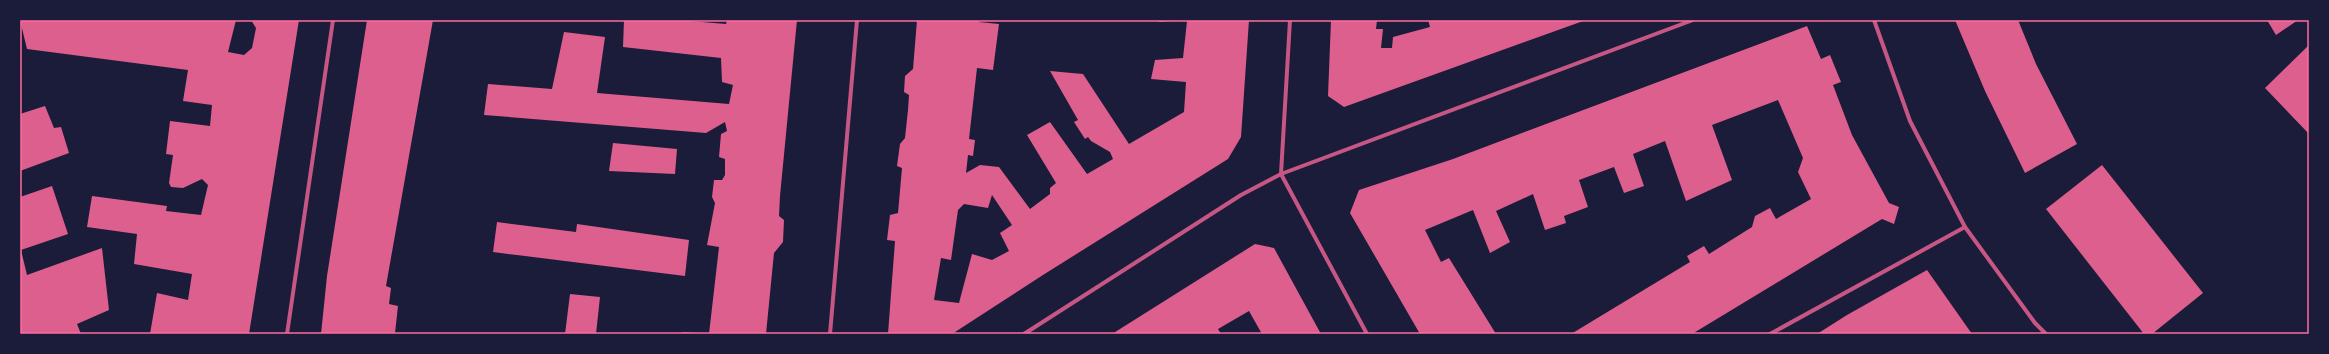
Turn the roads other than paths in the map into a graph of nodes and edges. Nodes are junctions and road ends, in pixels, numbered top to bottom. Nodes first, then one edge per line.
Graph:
1 (333, 20) edge
2 (857, 20) edge
3 (1290, 20) edge
4 (1693, 20) edge
5 (1874, 20) edge
6 (1281, 174) junction
7 (1965, 227) junction
8 (287, 334) edge
9 (830, 334) edge
10 (1024, 334) edge
11 (1367, 334) edge
12 (1770, 334) edge
13 (2046, 334) edge

1 - 8 street
2 - 9 street
3 - 6 street
4 - 6 street
5 - 7 street
6 - 10 street
6 - 11 street
7 - 12 street
7 - 13 street

